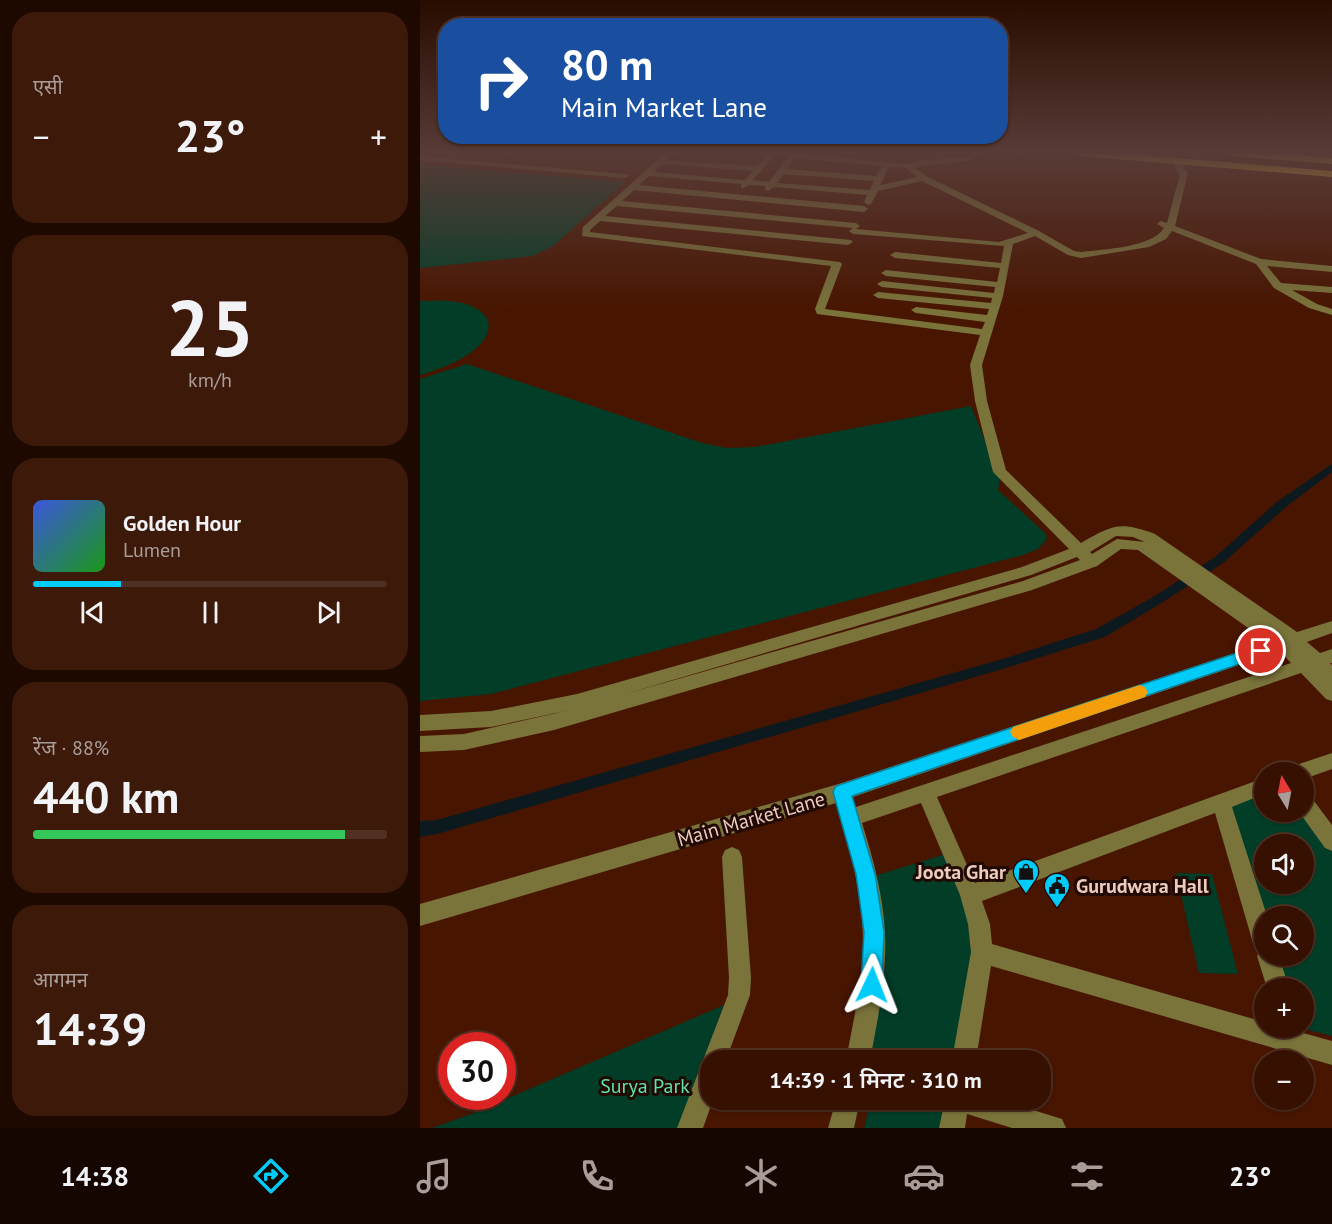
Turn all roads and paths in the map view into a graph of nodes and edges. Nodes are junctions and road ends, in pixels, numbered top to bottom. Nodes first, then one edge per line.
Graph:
1 (612, 206) edge
2 (627, 206) edge
3 (681, 206) edge
4 (727, 206) edge
5 (755, 206) edge
6 (769, 206) edge
7 (866, 206) edge
8 (980, 206) edge
9 (1172, 206) edge
10 (646, 210) junction
11 (720, 213) junction
12 (848, 216) dead end
13 (744, 219) junction
14 (594, 221) junction
15 (634, 222) junction
16 (1165, 226) junction
17 (706, 229) junction
18 (801, 229) dead end
19 (855, 229) junction
20 (1036, 233) junction
21 (731, 236) junction
22 (903, 236) junction
23 (699, 237) junction
24 (1009, 242) junction
25 (690, 247) junction
26 (936, 249) dead end
27 (720, 250) junction
28 (895, 255) junction
29 (1007, 261) junction
30 (1259, 262) junction
31 (1295, 266) junction
32 (1332, 269) edge
33 (886, 273) junction
34 (1300, 277) junction
35 (1332, 279) edge
36 (882, 284) junction
37 (1278, 286) junction
38 (1304, 287) junction
39 (999, 290) junction
40 (1332, 290) edge
41 (872, 307) junction
42 (995, 307) junction
43 (916, 310) dead end
44 (1332, 312) edge
45 (990, 319) junction
46 (987, 333) junction
47 (1148, 545) junction
48 (1085, 556) junction
49 (1226, 597) junction
50 (1332, 627) edge
51 (1289, 642) junction
52 (1318, 661) edge
53 (1332, 676) edge
54 (1332, 694) edge
55 (420, 723) edge
56 (420, 744) edge
57 (1332, 760) edge
58 (1314, 767) edge
59 (1254, 790) edge
60 (842, 792) junction
61 (926, 793) junction
62 (1221, 802) junction
63 (1314, 817) edge
64 (850, 818) junction
65 (1332, 842) edge
66 (732, 857) dead end
67 (970, 895) junction
68 (1254, 910) edge
69 (420, 915) edge
70 (982, 952) junction
71 (1254, 1025) edge
72 (1299, 1038) edge
73 (718, 1050) edge
74 (860, 1050) edge
75 (966, 1050) edge
76 (1332, 1053) edge
77 (700, 1100) edge
78 (846, 1110) edge
79 (955, 1110) edge
80 (994, 1110) edge
81 (690, 1128) edge
82 (841, 1128) edge
83 (952, 1128) edge
84 (1053, 1128) edge

1 - 14 street
2 - 10 street
3 - 11 street
4 - 11 street
5 - 13 street
6 - 12 street
7 - 19 street
8 - 20 street
9 - 16 street
10 - 11 street
10 - 15 street
11 - 13 street
11 - 17 street
13 - 18 street
13 - 19 street
13 - 21 street
14 - 15 street
14 - 23 street
14 - 25 street
15 - 17 street
16 - 20 street
16 - 30 street
17 - 21 street
17 - 23 street
19 - 21 street
19 - 22 street
20 - 24 street
21 - 27 street
22 - 24 street
22 - 28 street
23 - 25 street
24 - 29 street
25 - 27 street
26 - 29 street
27 - 41 street
28 - 29 street
28 - 33 street
29 - 39 street
30 - 31 street
30 - 37 street
31 - 32 street
31 - 34 street
33 - 36 street
33 - 39 street
34 - 35 street
34 - 38 street
36 - 39 street
36 - 41 street
37 - 38 street
37 - 44 street
38 - 40 street
39 - 42 street
41 - 42 street
41 - 46 street
42 - 45 street
43 - 45 street
45 - 46 street
46 - 48 street
47 - 48 street
47 - 49 street
47 - 49 street
48 - 55 street
48 - 56 street
49 - 51 street
50 - 51 street, Main Market Lane
51 - 52 street
51 - 60 street, Main Market Lane
52 - 53 street
52 - 54 street
52 - 61 street
57 - 58 street
59 - 62 street
60 - 64 street
60 - 69 street, Main Market Lane
61 - 64 street
61 - 67 street
62 - 67 street
62 - 68 street
63 - 65 street
64 - 74 street
66 - 73 street
67 - 70 street
70 - 71 street
70 - 75 street
72 - 76 street
77 - 81 street
78 - 82 street
79 - 83 street
80 - 84 street

